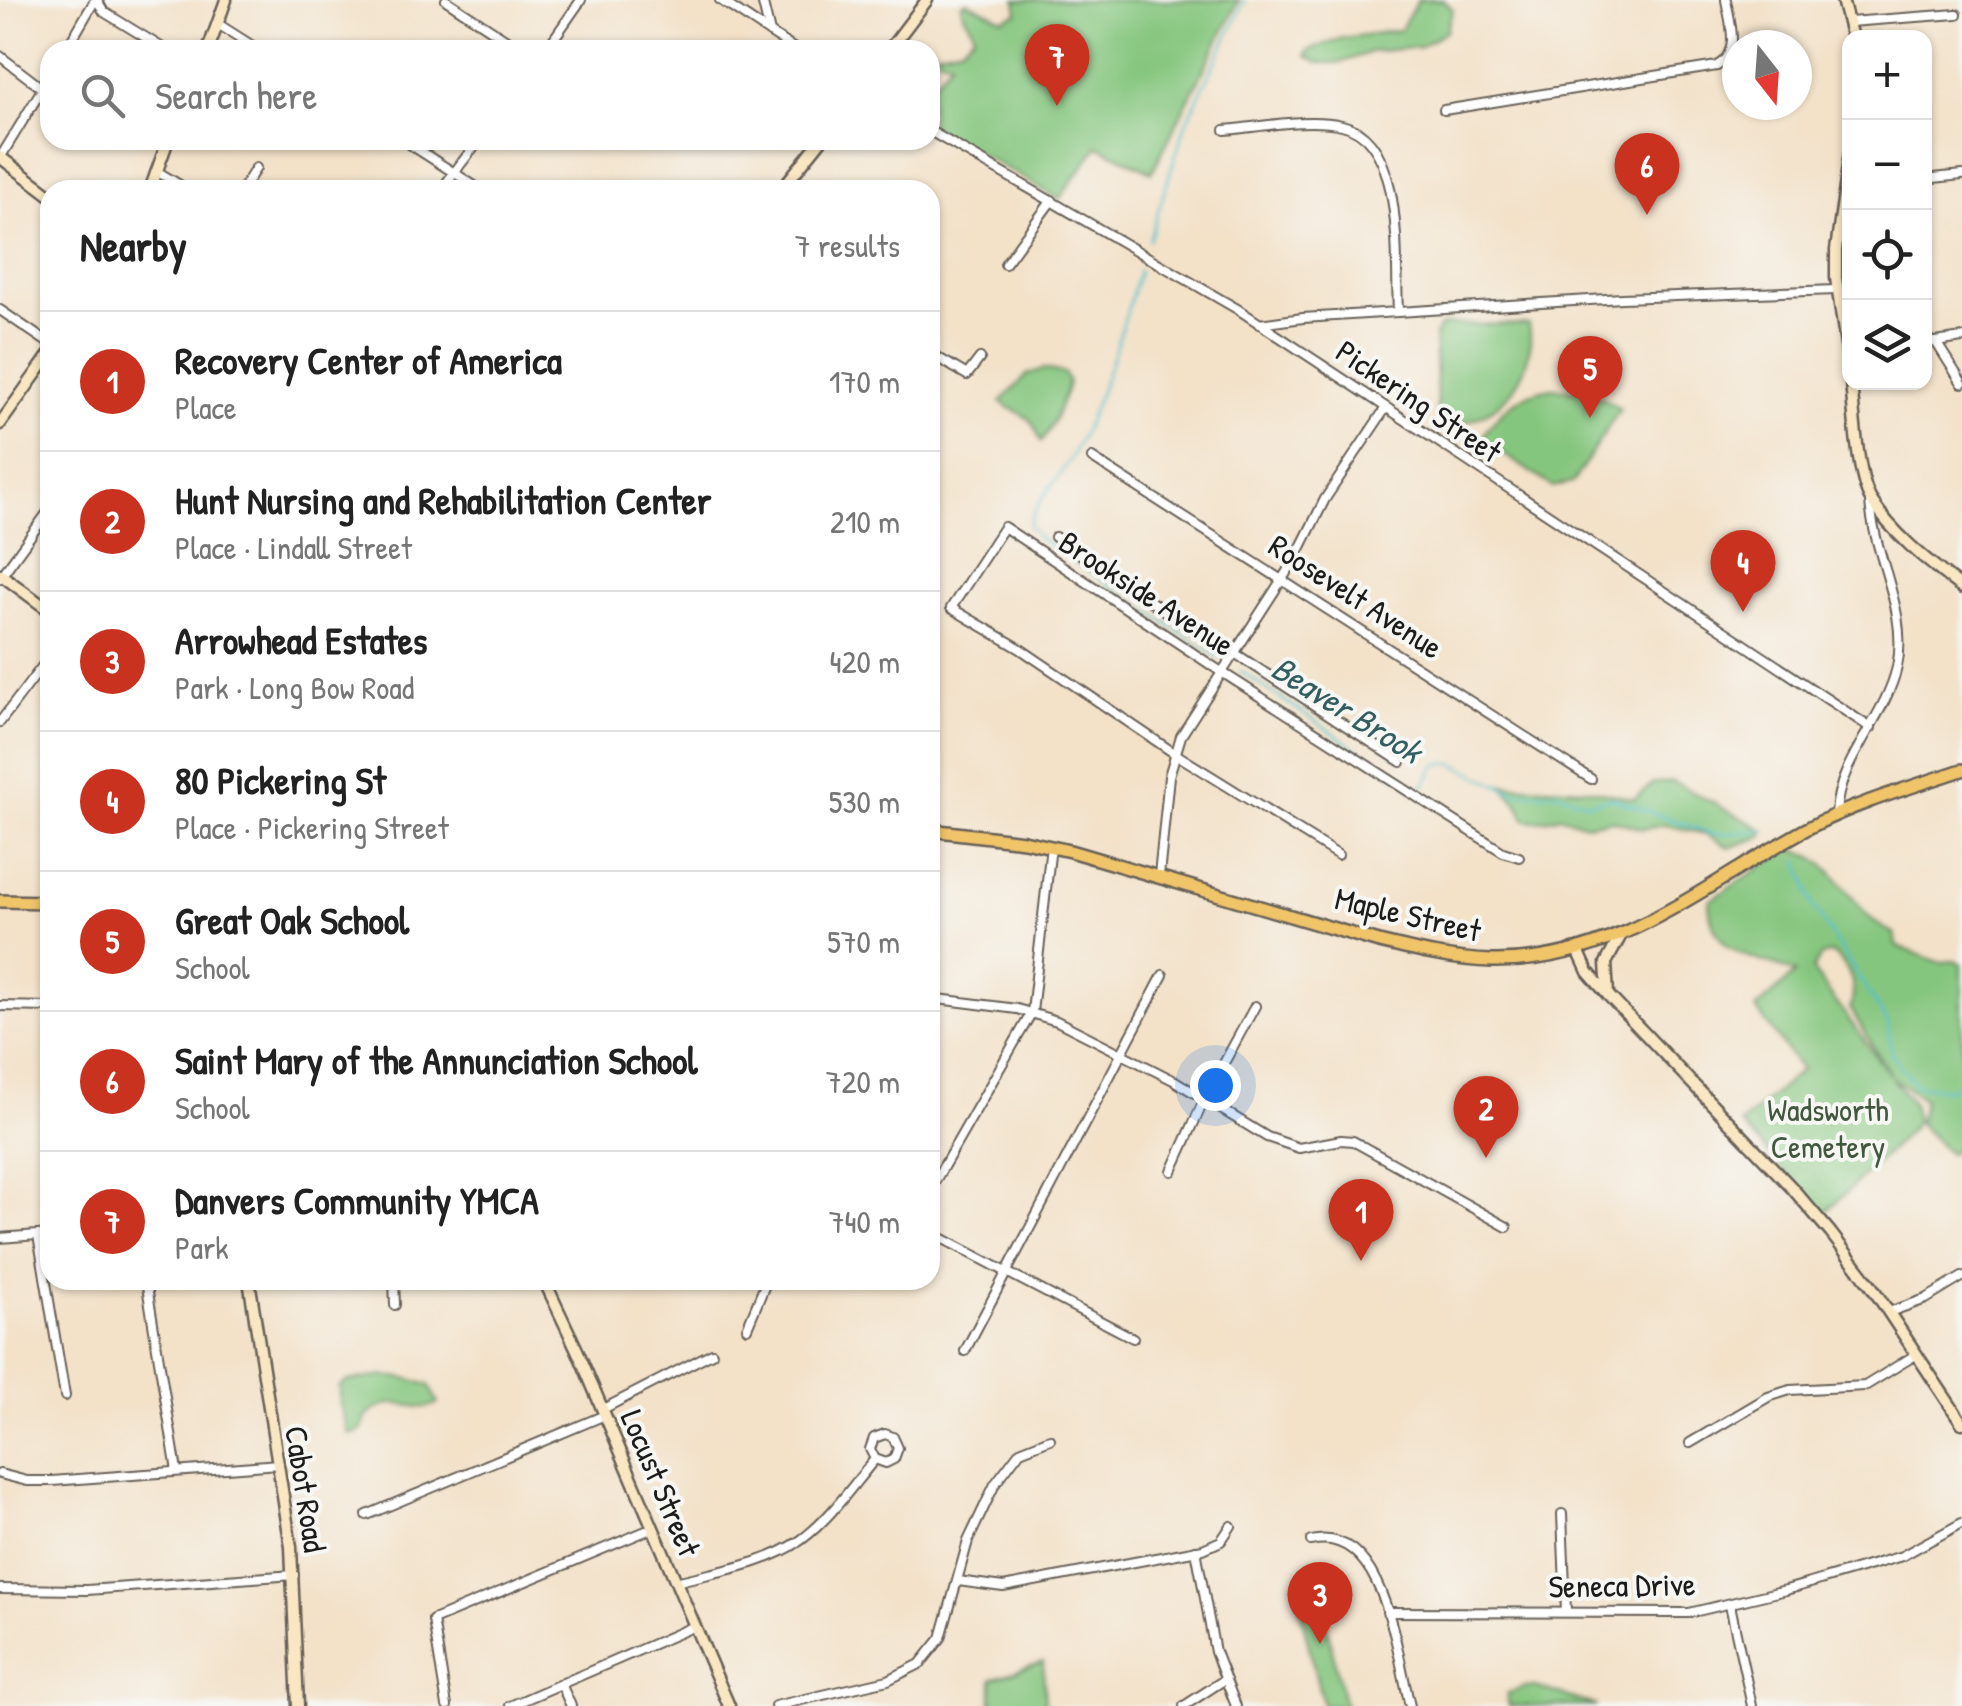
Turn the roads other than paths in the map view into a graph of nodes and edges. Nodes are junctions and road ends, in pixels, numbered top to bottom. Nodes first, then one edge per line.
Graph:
1 (96, 0) edge
2 (226, 0) edge
3 (446, 0) edge
4 (581, 0) edge
5 (720, 0) edge
6 (762, 0) edge
7 (926, 0) edge
8 (1726, 0) edge
9 (1842, 0) edge
10 (1958, 9) edge
11 (1849, 22) junction
12 (1962, 23) edge
13 (218, 24) junction
14 (1850, 30) edge
15 (770, 33) junction
16 (72, 40) edge
17 (150, 40) edge
18 (212, 40) edge
19 (243, 40) edge
20 (507, 40) edge
21 (553, 40) edge
22 (781, 40) edge
23 (896, 40) edge
24 (0, 56) edge
25 (40, 86) edge
26 (40, 93) edge
27 (1444, 110) dead end
28 (1226, 130) dead end
29 (940, 137) edge
30 (164, 150) edge
31 (419, 150) edge
32 (470, 150) edge
33 (813, 150) edge
34 (0, 157) edge
35 (256, 168) dead end
36 (158, 172) junction
37 (454, 172) junction
38 (1962, 175) edge
39 (1932, 178) edge
40 (154, 180) edge
41 (171, 180) edge
42 (248, 180) edge
43 (448, 180) edge
44 (466, 180) edge
45 (789, 180) edge
46 (40, 187) edge
47 (1052, 200) junction
48 (1843, 210) edge
49 (1006, 264) dead end
50 (1836, 290) junction
51 (0, 310) edge
52 (1398, 312) junction
53 (1288, 320) junction
54 (1842, 320) edge
55 (1259, 324) junction
56 (40, 337) edge
57 (1962, 338) edge
58 (1932, 342) edge
59 (1936, 342) junction
60 (1287, 343) junction
61 (980, 358) dead end
62 (940, 359) edge
63 (40, 368) edge
64 (1962, 383) edge
65 (1852, 390) edge
66 (1384, 408) junction
67 (0, 424) edge
68 (1092, 458) dead end
69 (1869, 498) junction
70 (40, 523) edge
71 (1055, 537) dead end
72 (1, 576) edge
73 (1282, 578) junction
74 (1962, 588) edge
75 (40, 604) edge
76 (1232, 653) junction
77 (40, 669) edge
78 (1220, 671) junction
79 (0, 722) edge
80 (1871, 728) junction
81 (1174, 753) junction
82 (1402, 762) dead end
83 (1962, 770) edge
84 (1592, 779) dead end
85 (1836, 814) junction
86 (940, 831) edge
87 (1051, 846) junction
88 (1338, 856) dead end
89 (1519, 856) dead end
90 (1159, 876) junction
91 (0, 901) edge
92 (40, 902) edge
93 (1620, 937) junction
94 (1578, 950) junction
95 (1162, 975) dead end
96 (1608, 995) junction
97 (940, 999) edge
98 (0, 1006) edge
99 (1255, 1006) dead end
100 (40, 1007) edge
101 (1032, 1012) junction
102 (1121, 1053) junction
103 (1205, 1098) junction
104 (1172, 1171) dead end
105 (940, 1173) edge
106 (1507, 1226) dead end
107 (38, 1235) joint
108 (940, 1237) edge
109 (0, 1238) edge
110 (40, 1247) edge
111 (1007, 1272) junction
112 (1962, 1277) edge
113 (47, 1290) edge
114 (148, 1290) edge
115 (251, 1290) edge
116 (394, 1290) edge
117 (549, 1290) edge
118 (762, 1290) edge
119 (395, 1305) dead end
120 (1889, 1312) junction
121 (747, 1328) dead end
122 (1133, 1338) dead end
123 (966, 1350) dead end
124 (712, 1353) dead end
125 (1917, 1354) junction
126 (64, 1396) dead end
127 (604, 1412) junction
128 (1962, 1422) edge
129 (1050, 1439) dead end
130 (1690, 1443) dead end
131 (875, 1459) dead end
132 (278, 1464) junction
133 (177, 1471) junction
134 (0, 1474) edge
135 (1562, 1514) dead end
136 (366, 1515) dead end
137 (1962, 1523) edge
138 (1231, 1526) dead end
139 (653, 1528) junction
140 (1312, 1541) dead end
141 (1196, 1550) junction
142 (294, 1575) junction
143 (958, 1581) junction
144 (676, 1582) junction
145 (0, 1588) edge
146 (1730, 1605) junction
147 (1387, 1612) junction
148 (1566, 1612) junction
149 (695, 1626) junction
150 (1224, 1680) junction
151 (562, 1684) junction
152 (298, 1706) edge
153 (447, 1706) edge
154 (510, 1706) edge
155 (571, 1706) edge
156 (729, 1706) edge
157 (775, 1706) edge
158 (1184, 1706) edge
159 (1236, 1706) edge
160 (1410, 1706) edge
161 (1752, 1706) edge

1 - 16 street
1 - 17 street
2 - 13 street
3 - 20 street
4 - 21 street
5 - 15 street
6 - 15 street
7 - 23 street
8 - 27 street
9 - 11 street
10 - 11 street
10 - 12 street
11 - 14 street
13 - 18 street
13 - 19 street
15 - 22 street
24 - 25 street
26 - 34 street
28 - 52 street
29 - 47 street, Pickering Street
30 - 36 street
31 - 37 street
32 - 37 street
33 - 45 street
34 - 46 street
35 - 42 street
36 - 40 street
36 - 41 street
37 - 43 street
37 - 44 street
38 - 39 street
47 - 49 street
47 - 55 street, Pickering Street
48 - 50 street
50 - 52 street
50 - 54 street
51 - 56 street
52 - 53 street
53 - 55 street
53 - 60 street
55 - 60 street, Pickering Street
57 - 59 street
58 - 59 street
59 - 64 street
60 - 66 street, Pickering Street
61 - 62 street
63 - 67 street
65 - 69 street
66 - 73 street
66 - 80 street, Pickering Street
68 - 73 street, Roosevelt Avenue
69 - 74 street
69 - 80 street
70 - 72 street
71 - 76 street, Brookside Avenue
72 - 75 street
73 - 76 street
73 - 84 street, Roosevelt Avenue
76 - 78 street
76 - 82 street, Brookside Avenue
77 - 79 street
78 - 81 street
78 - 81 street, Brookside Avenue
78 - 89 street, Brookside Avenue
80 - 85 street
81 - 88 street
81 - 90 street
83 - 85 main road, Maple Street
85 - 93 main road, Maple Street
86 - 87 main road, Maple Street
87 - 90 main road, Maple Street
87 - 101 street
90 - 94 main road, Maple Street
91 - 92 main road
93 - 94 main road, Maple Street
93 - 96 street
94 - 96 street
95 - 102 street
96 - 120 street
97 - 101 street
98 - 100 street
99 - 103 street
101 - 102 street
101 - 105 street
102 - 103 street
102 - 111 street
103 - 104 street
103 - 106 street
107 - 109 street
107 - 110 street
108 - 111 street
111 - 122 street
111 - 123 street
112 - 120 street
113 - 126 street
114 - 133 street
115 - 132 street, Cabot Road
116 - 119 street
117 - 127 street, Locust Street
118 - 121 street
120 - 125 street
124 - 127 street
125 - 128 street
125 - 130 street
127 - 136 street
127 - 139 street, Locust Street
129 - 143 street
131 - 144 street
132 - 133 street
132 - 142 street, Cabot Road
133 - 134 street
135 - 148 street
137 - 146 street, Seneca Drive
138 - 141 street
139 - 144 street, Locust Street
139 - 153 street
140 - 147 street
141 - 143 street
141 - 150 street
142 - 145 street
142 - 152 street, Cabot Road
143 - 157 street
144 - 149 street, Locust Street
146 - 148 street, Seneca Drive
146 - 161 street
147 - 148 street, Seneca Drive
147 - 160 street
149 - 151 street
149 - 156 street, Locust Street
150 - 158 street
150 - 159 street
151 - 154 street
151 - 155 street

